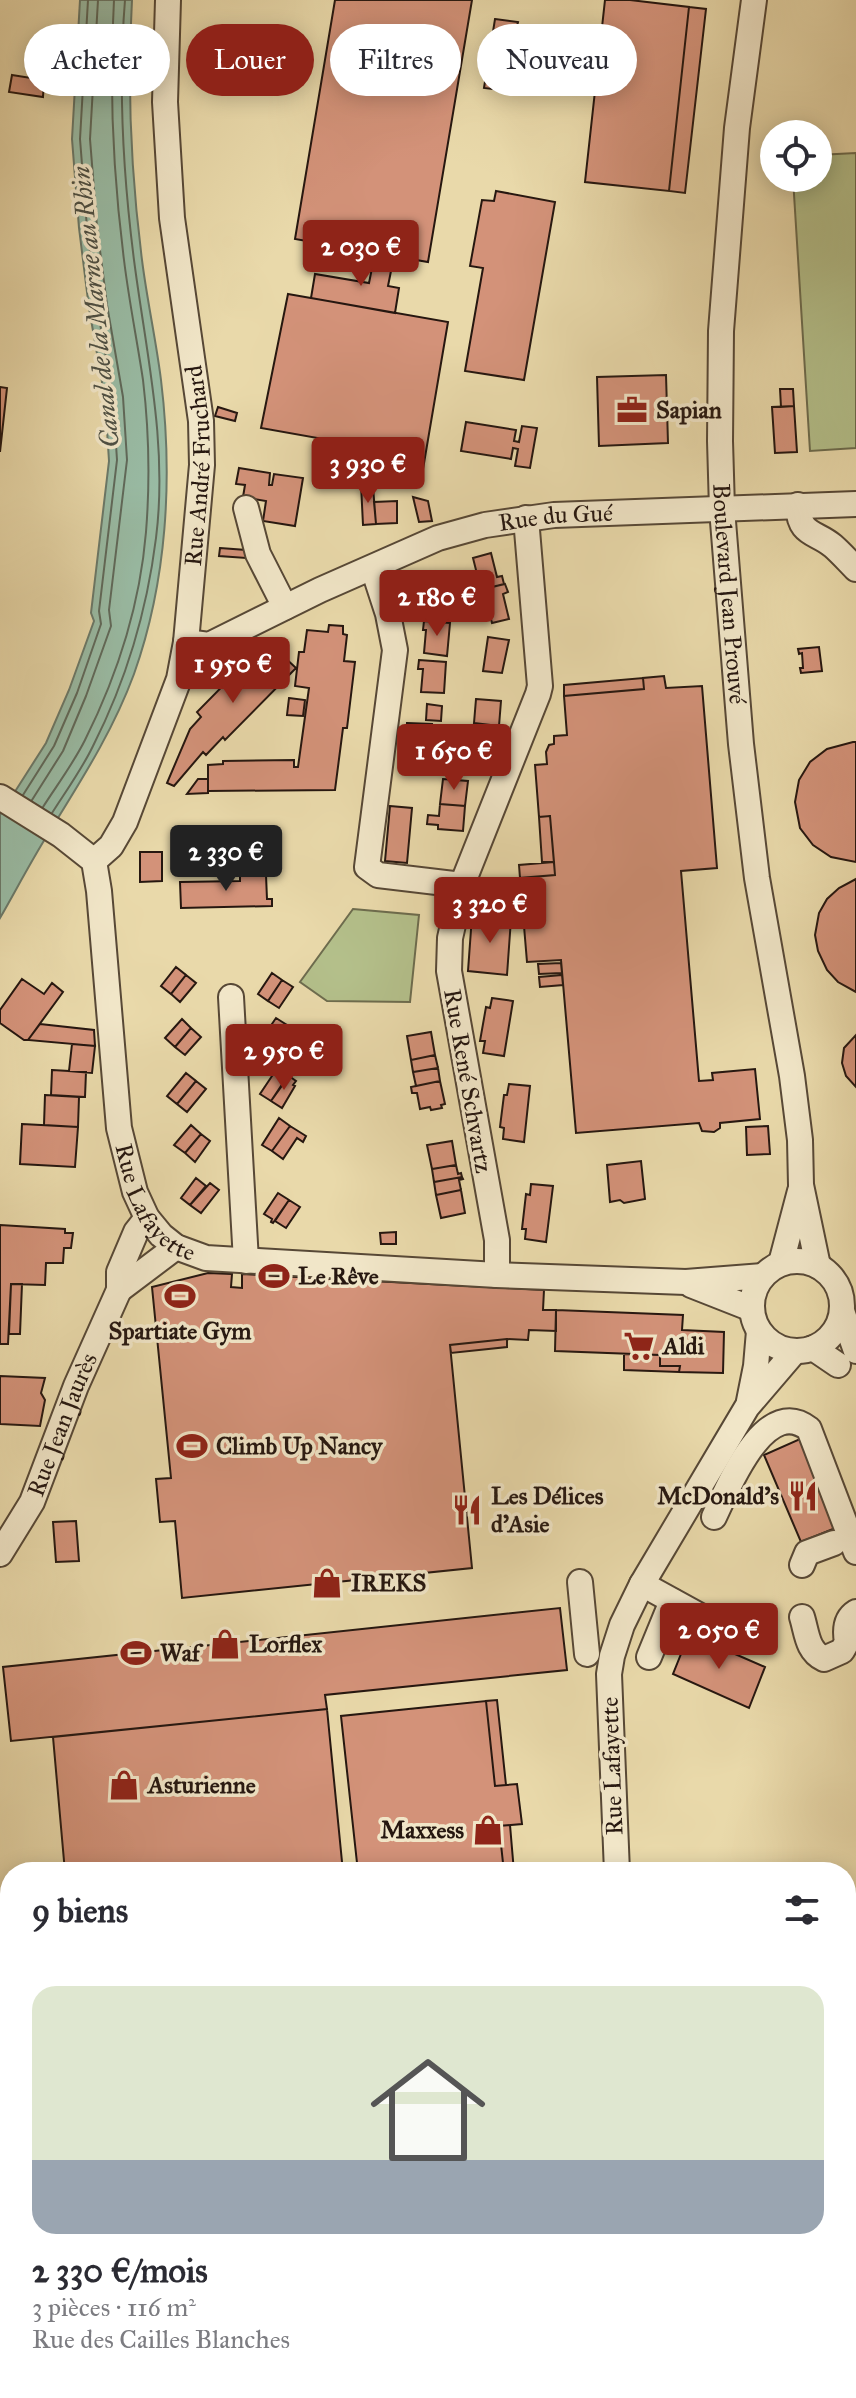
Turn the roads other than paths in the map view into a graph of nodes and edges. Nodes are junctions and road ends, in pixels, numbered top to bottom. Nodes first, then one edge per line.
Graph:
1 (168, 0) edge
2 (754, 0) edge
3 (856, 504) edge
4 (798, 505) junction
5 (246, 508) dead end
6 (722, 509) junction
7 (526, 518) junction
8 (373, 568) junction
9 (856, 569) edge
10 (285, 607) junction
11 (186, 642) junction
12 (0, 797) edge
13 (94, 861) junction
14 (462, 885) junction
15 (231, 997) dead end
16 (801, 1185) junction
17 (147, 1218) junction
18 (176, 1247) junction
19 (246, 1261) junction
20 (823, 1269) junction
21 (772, 1270) junction
22 (856, 1274) edge
23 (497, 1275) junction
24 (686, 1282) junction
25 (119, 1290) junction
26 (846, 1297) edge
27 (755, 1320) junction
28 (804, 1350) junction
29 (847, 1358) edge
30 (747, 1407) junction
31 (690, 1503) junction
32 (845, 1547) edge
33 (0, 1554) edge
34 (802, 1565) dead end
35 (580, 1582) dead end
36 (642, 1584) junction
37 (672, 1601) junction
38 (856, 1612) edge
39 (802, 1617) dead end
40 (733, 1634) dead end
41 (852, 1640) edge
42 (587, 1654) dead end
43 (649, 1657) dead end
44 (617, 1862) edge

1 - 11 street, Rue André Fruchard
2 - 6 street, Boulevard Jean Prouvé
3 - 4 street, Rue du Gué
4 - 6 street, Rue du Gué
4 - 9 street
5 - 10 street
6 - 7 street, Rue du Gué
6 - 16 street, Boulevard Jean Prouvé
7 - 8 street, Rue du Gué
7 - 14 street, Rue René Schvartz
8 - 10 street, Rue du Gué
8 - 14 street
10 - 11 street, Rue du Gué
11 - 13 street, Rue André Fruchard
12 - 13 street
13 - 17 street, Rue Lafayette
14 - 23 street, Rue René Schvartz
15 - 19 street
16 - 20 street, Boulevard Jean Prouvé
16 - 21 street, Boulevard Jean Prouvé
17 - 18 street, Rue Lafayette
17 - 25 street, Rue Jean Jaurès
18 - 19 street, Rue Lafayette
18 - 25 street, Rue Jean Jaurès
19 - 23 street, Rue Lafayette
20 - 21 street
20 - 22 street
20 - 26 street
21 - 24 street, Rue Lafayette
21 - 27 street
23 - 24 street, Rue Lafayette
24 - 27 street, Rue Lafayette
25 - 33 street, Rue Jean Jaurès
26 - 28 street
26 - 29 street
27 - 28 street
27 - 30 street, Rue Lafayette
28 - 29 street
28 - 30 street, Rue Lafayette
30 - 31 street, Rue Lafayette
31 - 32 street
31 - 36 street, Rue Lafayette
32 - 34 street
35 - 42 street
36 - 37 street
36 - 44 street, Rue Lafayette
37 - 40 street
37 - 43 street
38 - 41 street
39 - 41 street

